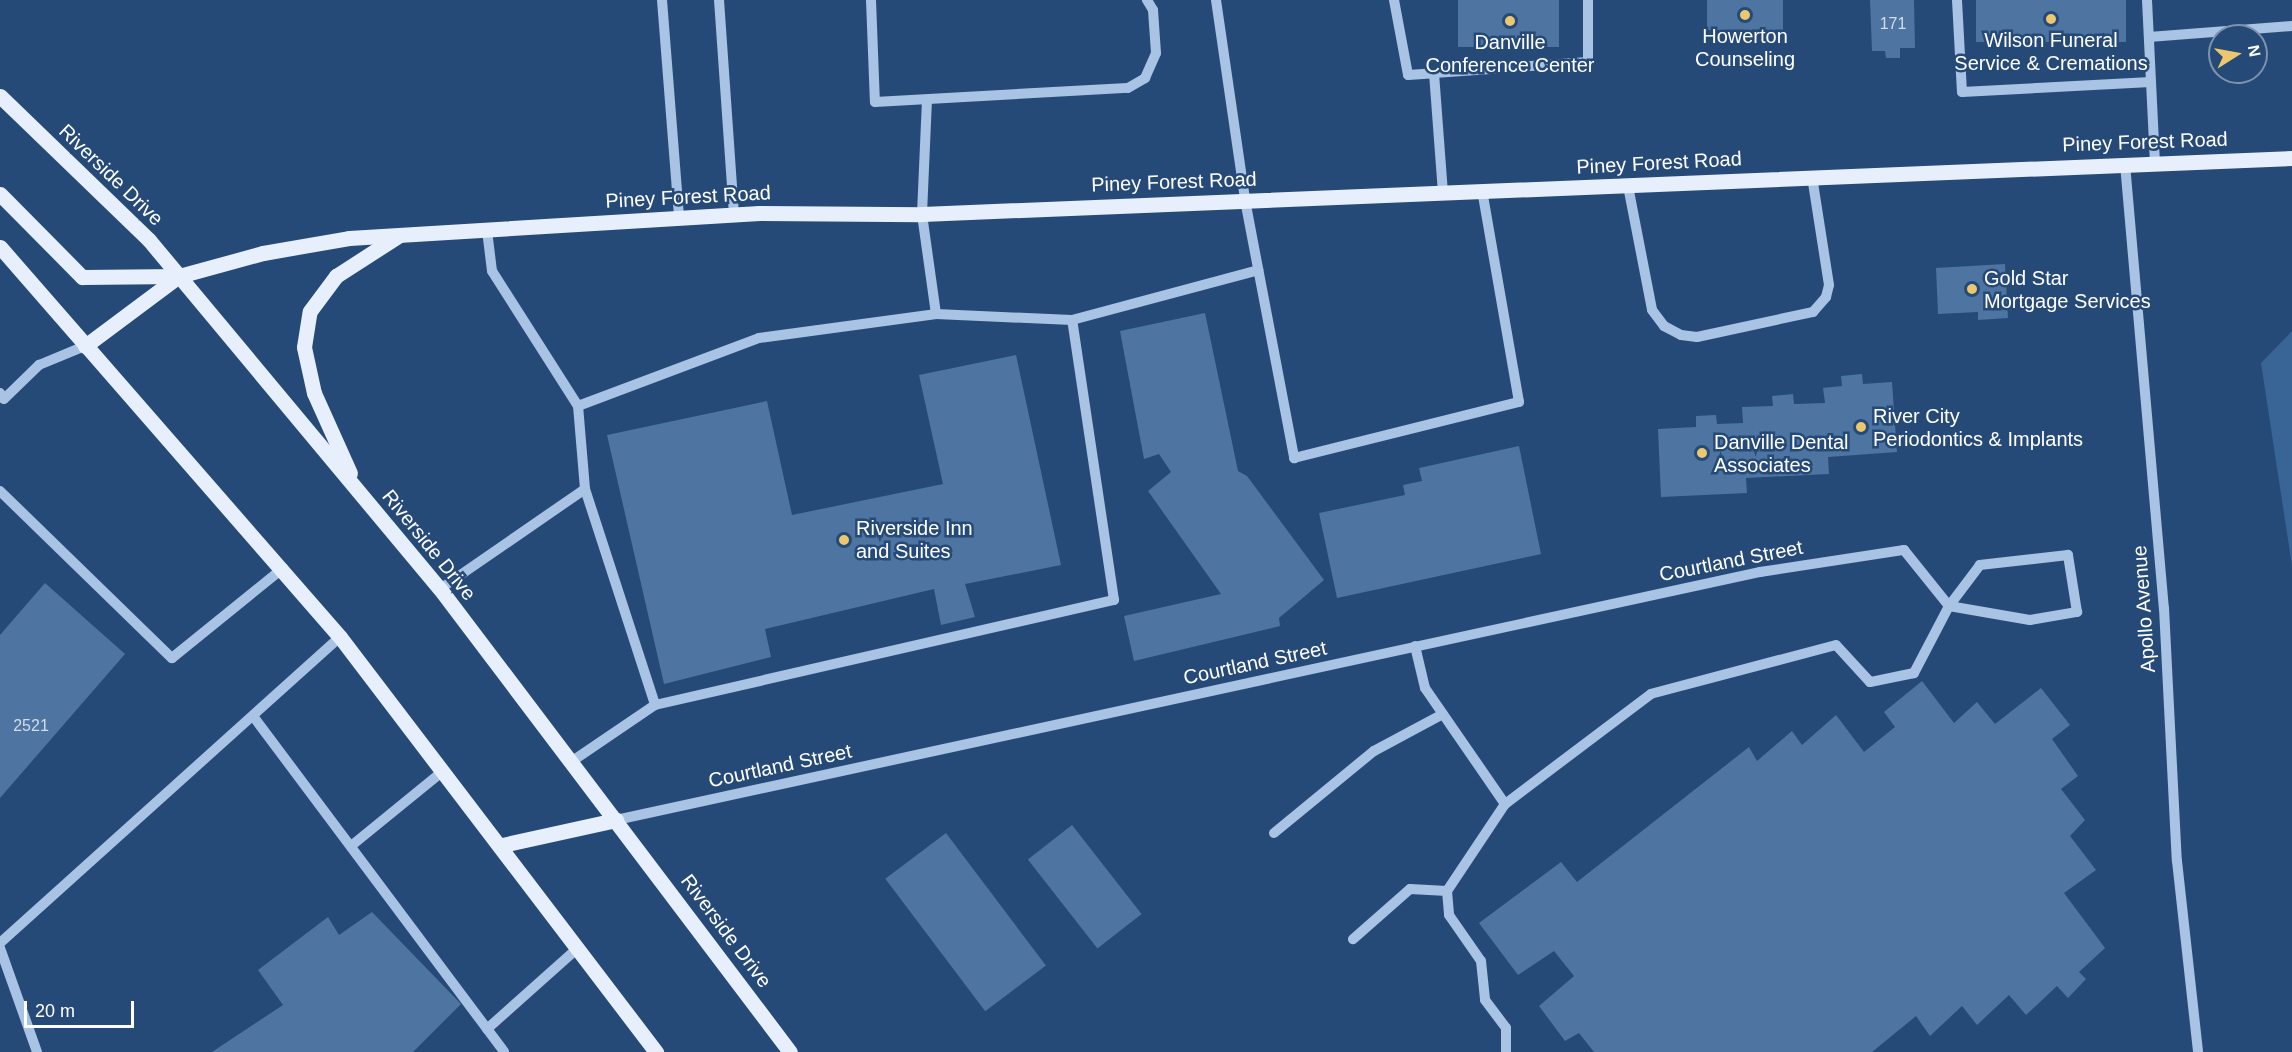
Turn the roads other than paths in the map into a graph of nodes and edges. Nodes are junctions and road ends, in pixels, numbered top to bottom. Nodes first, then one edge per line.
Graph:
1 (662, 0) edge
2 (718, 0) edge
3 (871, 0) edge
4 (1147, 0) edge
5 (1216, 0) edge
6 (1394, 0) edge
7 (1588, 0) edge
8 (1957, 0) edge
9 (2146, 0) edge
10 (2292, 26) edge
11 (2149, 37) junction
12 (1434, 73) junction
13 (2151, 82) junction
14 (0, 96) edge
15 (927, 100) junction
16 (2292, 158) edge
17 (2155, 163) junction
18 (2125, 164) junction
19 (1812, 176) junction
20 (1628, 186) junction
21 (1482, 191) junction
22 (1443, 193) junction
23 (0, 194) edge
24 (1245, 200) junction
25 (922, 214) junction
26 (734, 215) junction
27 (679, 218) junction
28 (487, 230) junction
29 (399, 235) junction
30 (0, 247) edge
31 (1258, 270) junction
32 (179, 276) junction
33 (936, 314) junction
34 (1072, 320) junction
35 (85, 346) junction
36 (1, 399) edge
37 (578, 406) junction
38 (585, 489) junction
39 (0, 491) edge
40 (358, 492) junction
41 (283, 568) junction
42 (440, 589) junction
43 (1949, 606) junction
44 (340, 636) junction
45 (1416, 646) junction
46 (655, 705) junction
47 (1443, 714) junction
48 (253, 716) junction
49 (572, 762) junction
50 (442, 771) junction
51 (1505, 804) junction
52 (616, 820) junction
53 (1274, 833) dead end
54 (502, 845) junction
55 (351, 846) junction
56 (1447, 891) junction
57 (1353, 939) dead end
58 (0, 943) edge
59 (0, 948) edge
60 (578, 948) junction
61 (487, 1029) junction
62 (37, 1052) edge
63 (504, 1052) edge
64 (656, 1052) edge
65 (790, 1052) edge
66 (1506, 1052) edge
67 (2198, 1052) edge

1 - 27 street
2 - 26 street
3 - 15 street
4 - 15 street
5 - 24 street
6 - 12 street
7 - 12 street
8 - 13 street
9 - 11 street
10 - 11 street
11 - 13 street
12 - 22 street
13 - 17 street
14 - 32 main road, Riverside Drive
15 - 25 street
16 - 17 main road, Piney Forest Road
17 - 18 main road, Piney Forest Road
18 - 19 main road, Piney Forest Road
18 - 67 street, Apollo Avenue
19 - 20 main road, Piney Forest Road
19 - 20 street
20 - 21 main road, Piney Forest Road
21 - 22 main road, Piney Forest Road
21 - 31 street
22 - 24 main road, Piney Forest Road
23 - 32 main road
24 - 25 main road, Piney Forest Road
24 - 31 street
25 - 26 main road, Piney Forest Road
25 - 33 street
26 - 27 main road, Piney Forest Road
27 - 28 main road, Piney Forest Road
28 - 29 main road, Piney Forest Road
28 - 37 street
29 - 32 main road, Piney Forest Road
29 - 40 main road
30 - 35 main road
31 - 34 street
32 - 35 main road, Piney Forest Road
32 - 40 main road, Riverside Drive
33 - 34 street
33 - 37 street
34 - 46 street
35 - 36 street
35 - 41 main road
37 - 38 street
38 - 42 street
38 - 46 street
39 - 41 street
40 - 42 main road, Riverside Drive
41 - 44 main road
42 - 49 main road, Riverside Drive
43 - 43 street
43 - 45 street, Courtland Street
43 - 51 street
44 - 48 street
44 - 50 main road
45 - 47 street
45 - 52 street, Courtland Street
46 - 49 street
47 - 51 street
47 - 53 street
48 - 55 street
48 - 58 street
49 - 52 main road, Riverside Drive
50 - 54 main road
50 - 55 street
51 - 56 street
52 - 54 main road
52 - 65 main road, Riverside Drive
54 - 60 main road
55 - 61 street
56 - 57 street
56 - 66 street
59 - 62 street
60 - 61 street
60 - 64 main road
61 - 63 street

